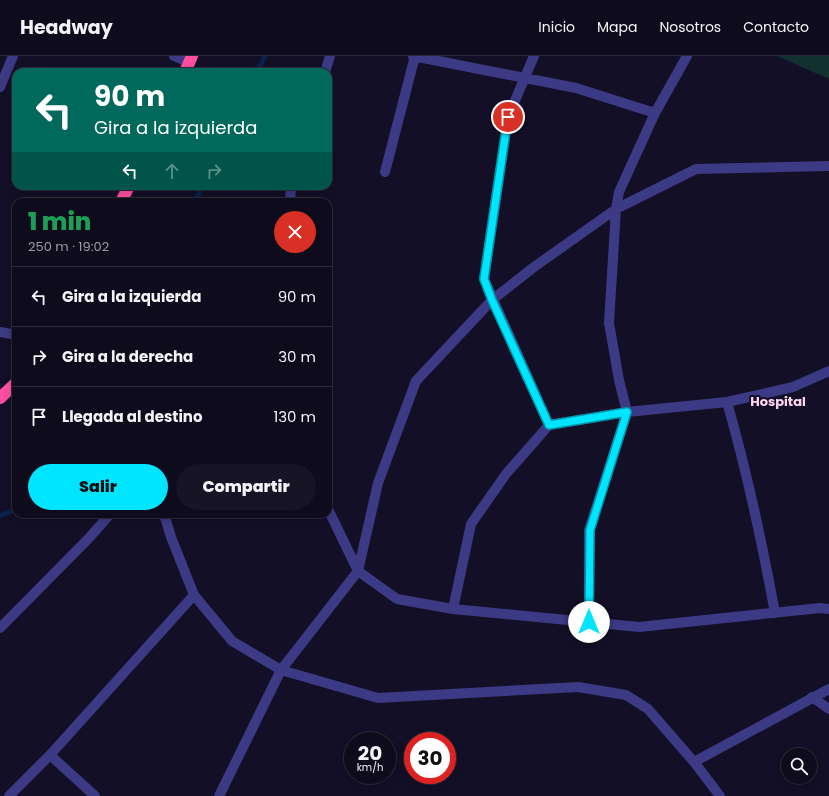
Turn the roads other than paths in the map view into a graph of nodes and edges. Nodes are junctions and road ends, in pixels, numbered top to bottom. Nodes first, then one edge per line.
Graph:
1 (13, 56) edge
2 (174, 56) edge
3 (330, 56) edge
4 (414, 56) edge
5 (534, 56) edge
6 (687, 56) edge
7 (189, 64) edge
8 (326, 68) edge
9 (523, 78) junction
10 (0, 87) edge
11 (656, 113) junction
12 (829, 166) edge
13 (385, 172) dead end
14 (616, 209) junction
15 (492, 300) junction
16 (0, 332) edge
17 (12, 335) edge
18 (829, 371) edge
19 (12, 387) edge
20 (0, 398) edge
21 (727, 402) junction
22 (627, 412) junction
23 (549, 425) junction
24 (332, 517) edge
25 (107, 518) edge
26 (165, 518) edge
27 (358, 571) junction
28 (194, 595) junction
29 (453, 609) junction
30 (829, 609) edge
31 (775, 613) junction
32 (589, 622) junction
33 (0, 628) edge
34 (281, 670) junction
35 (829, 689) edge
36 (812, 697) junction
37 (829, 709) edge
38 (50, 755) junction
39 (694, 762) junction
40 (9, 796) edge
41 (96, 796) edge
42 (219, 796) edge
43 (720, 796) edge

1 - 10 street
2 - 7 street
3 - 8 street
4 - 9 street
4 - 13 street
5 - 9 street
6 - 11 street
9 - 11 street
9 - 15 street
11 - 14 street
12 - 14 street
14 - 15 street
14 - 22 street
15 - 23 street
15 - 27 street
16 - 17 street
18 - 21 street
19 - 20 highway
21 - 22 street
21 - 31 street
22 - 23 street
22 - 32 street
23 - 29 street
24 - 27 street
25 - 33 street
26 - 28 street
27 - 29 street
27 - 34 street
28 - 34 street
28 - 38 street
29 - 32 street
30 - 31 street
31 - 32 street
34 - 39 street
34 - 42 street
35 - 36 street
36 - 37 street
36 - 39 street
38 - 40 street
38 - 41 street
39 - 43 street

